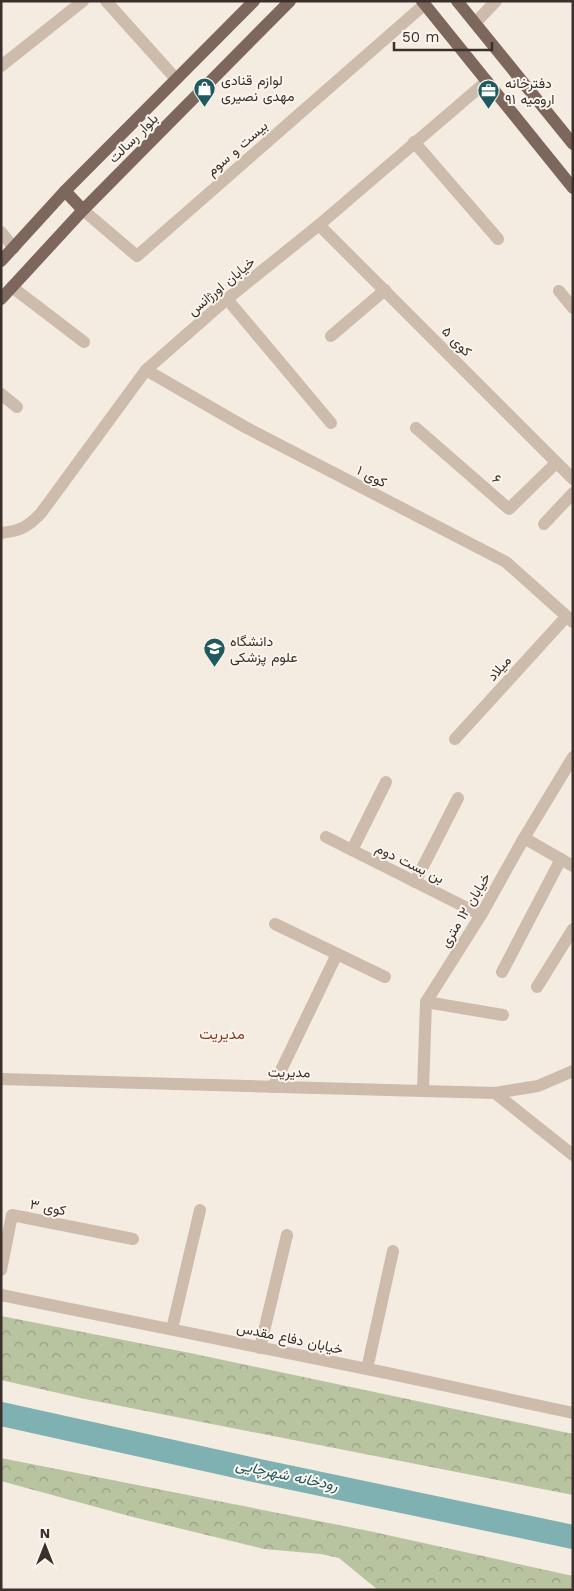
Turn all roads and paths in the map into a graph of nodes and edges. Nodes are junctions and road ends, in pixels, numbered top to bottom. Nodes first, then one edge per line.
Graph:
1 (83, 1) edge
2 (106, 1) edge
3 (254, 1) edge
4 (290, 1) edge
5 (457, 1) edge
6 (496, 1) edge
7 (423, 3) edge
8 (475, 23) junction
9 (1, 66) edge
10 (176, 78) junction
11 (487, 81) junction
12 (572, 140) edge
13 (414, 142) junction
14 (573, 188) edge
15 (64, 191) junction
16 (83, 210) junction
17 (319, 225) junction
18 (1, 232) edge
19 (498, 239) dead end
20 (14, 248) junction
21 (1, 261) edge
22 (12, 286) junction
23 (385, 290) junction
24 (559, 291) dead end
25 (1, 299) edge
26 (227, 299) junction
27 (573, 308) edge
28 (331, 336) dead end
29 (84, 342) dead end
30 (146, 370) junction
31 (1, 394) edge
32 (17, 407) dead end
33 (330, 423) dead end
34 (416, 428) dead end
35 (556, 463) junction
36 (573, 479) edge
37 (573, 493) edge
38 (544, 524) dead end
39 (1, 533) edge
40 (569, 619) edge
41 (455, 739) dead end
42 (573, 757) edge
43 (386, 782) dead end
44 (458, 798) dead end
45 (326, 837) dead end
46 (524, 838) junction
47 (352, 850) junction
48 (562, 859) junction
49 (573, 866) edge
50 (416, 882) junction
51 (482, 915) junction
52 (275, 924) dead end
53 (573, 929) edge
54 (337, 954) junction
55 (502, 972) dead end
56 (385, 977) dead end
57 (537, 986) dead end
58 (426, 1002) junction
59 (502, 1015) dead end
60 (573, 1071) edge
61 (1, 1079) edge
62 (273, 1087) junction
63 (422, 1090) junction
64 (495, 1093) junction
65 (573, 1154) edge
66 (200, 1210) dead end
67 (287, 1235) dead end
68 (134, 1239) dead end
69 (393, 1252) dead end
70 (1, 1270) edge
71 (1, 1295) edge
72 (172, 1329) junction
73 (260, 1348) junction
74 (367, 1369) junction
75 (573, 1413) edge

1 - 9 street
2 - 10 street
3 - 10 main road, بلوار رسالت
4 - 16 main road, بلوار رسالت
5 - 8 main road
6 - 8 street
7 - 11 main road
7 - 16 street, بیست و سوم
8 - 12 main road
10 - 15 main road, بلوار رسالت
11 - 13 street, خیابان اورژانس
11 - 14 main road
13 - 17 street, خیابان اورژانس
13 - 19 street
15 - 16 main road
15 - 20 main road, بلوار رسالت
16 - 22 main road, بلوار رسالت
17 - 23 street, کوی ۵
17 - 26 street, خیابان اورژانس
18 - 20 street
20 - 21 main road, بلوار رسالت
22 - 25 main road, بلوار رسالت
22 - 29 street
23 - 28 street
23 - 35 street, کوی ۵
24 - 27 street
26 - 30 street, خیابان اورژانس
26 - 33 street
30 - 39 street, خیابان اورژانس
30 - 40 street, کوی ۱
31 - 32 street
34 - 35 street, ۶
35 - 36 street, کوی ۵
37 - 38 street
40 - 41 street, میلاد
42 - 46 street, خیابان ۱۲ متری
43 - 47 street
44 - 50 street
45 - 47 street, بن بست دوم
46 - 48 street
46 - 51 street, خیابان ۱۲ متری
47 - 50 street, بن بست دوم
48 - 49 street
48 - 55 street
50 - 51 street, بن بست دوم
51 - 58 street, خیابان ۱۲ متری
52 - 54 street
53 - 57 street
54 - 56 street
54 - 62 street
58 - 59 street
58 - 63 street
60 - 64 street, مدیریت
61 - 62 street, مدیریت
62 - 63 street, مدیریت
63 - 64 street, مدیریت
64 - 65 street
66 - 72 street
67 - 73 street
68 - 70 street, کوی ۳
69 - 74 street
71 - 72 street, خیابان دفاع مقدس
72 - 73 street, خیابان دفاع مقدس
73 - 74 street, خیابان دفاع مقدس
74 - 75 street, خیابان دفاع مقدس

